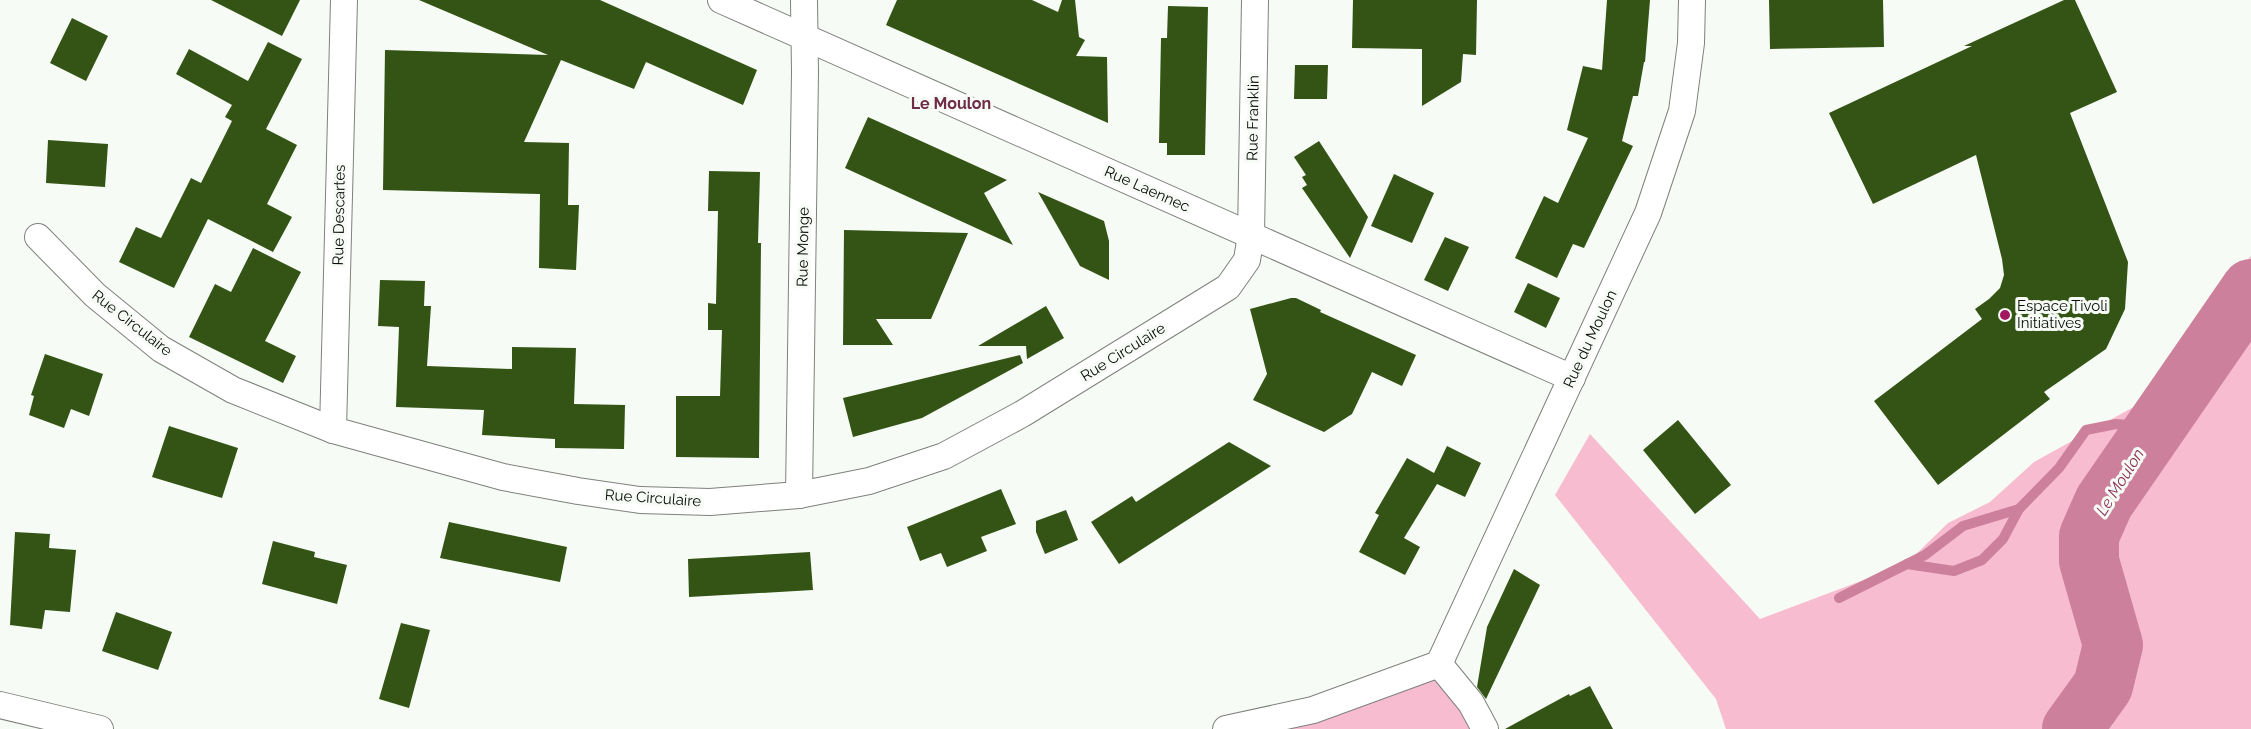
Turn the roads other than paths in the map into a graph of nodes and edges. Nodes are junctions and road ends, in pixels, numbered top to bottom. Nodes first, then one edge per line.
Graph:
1 (344, 0) edge
2 (721, 0) edge
3 (804, 0) edge
4 (1255, 0) edge
5 (1692, 0) edge
6 (804, 36) junction
7 (1251, 235) junction
8 (38, 237) dead end
9 (1572, 378) junction
10 (333, 430) junction
11 (799, 495) junction
12 (1439, 664) junction
13 (0, 705) edge
14 (100, 729) edge
15 (1226, 729) edge
16 (1485, 729) edge

1 - 10 street, Rue Descartes
2 - 6 street, Rue Laennec
3 - 6 street, Rue Monge
4 - 7 street, Rue Franklin
5 - 9 street, Rue du Moulon
6 - 7 street, Rue Laennec
6 - 11 street, Rue Monge
7 - 9 street, Rue Laennec
7 - 11 street, Rue Circulaire
8 - 10 street, Rue Circulaire
9 - 12 street, Rue du Moulon
10 - 11 street, Rue Circulaire
12 - 15 street
12 - 16 street
13 - 14 street

